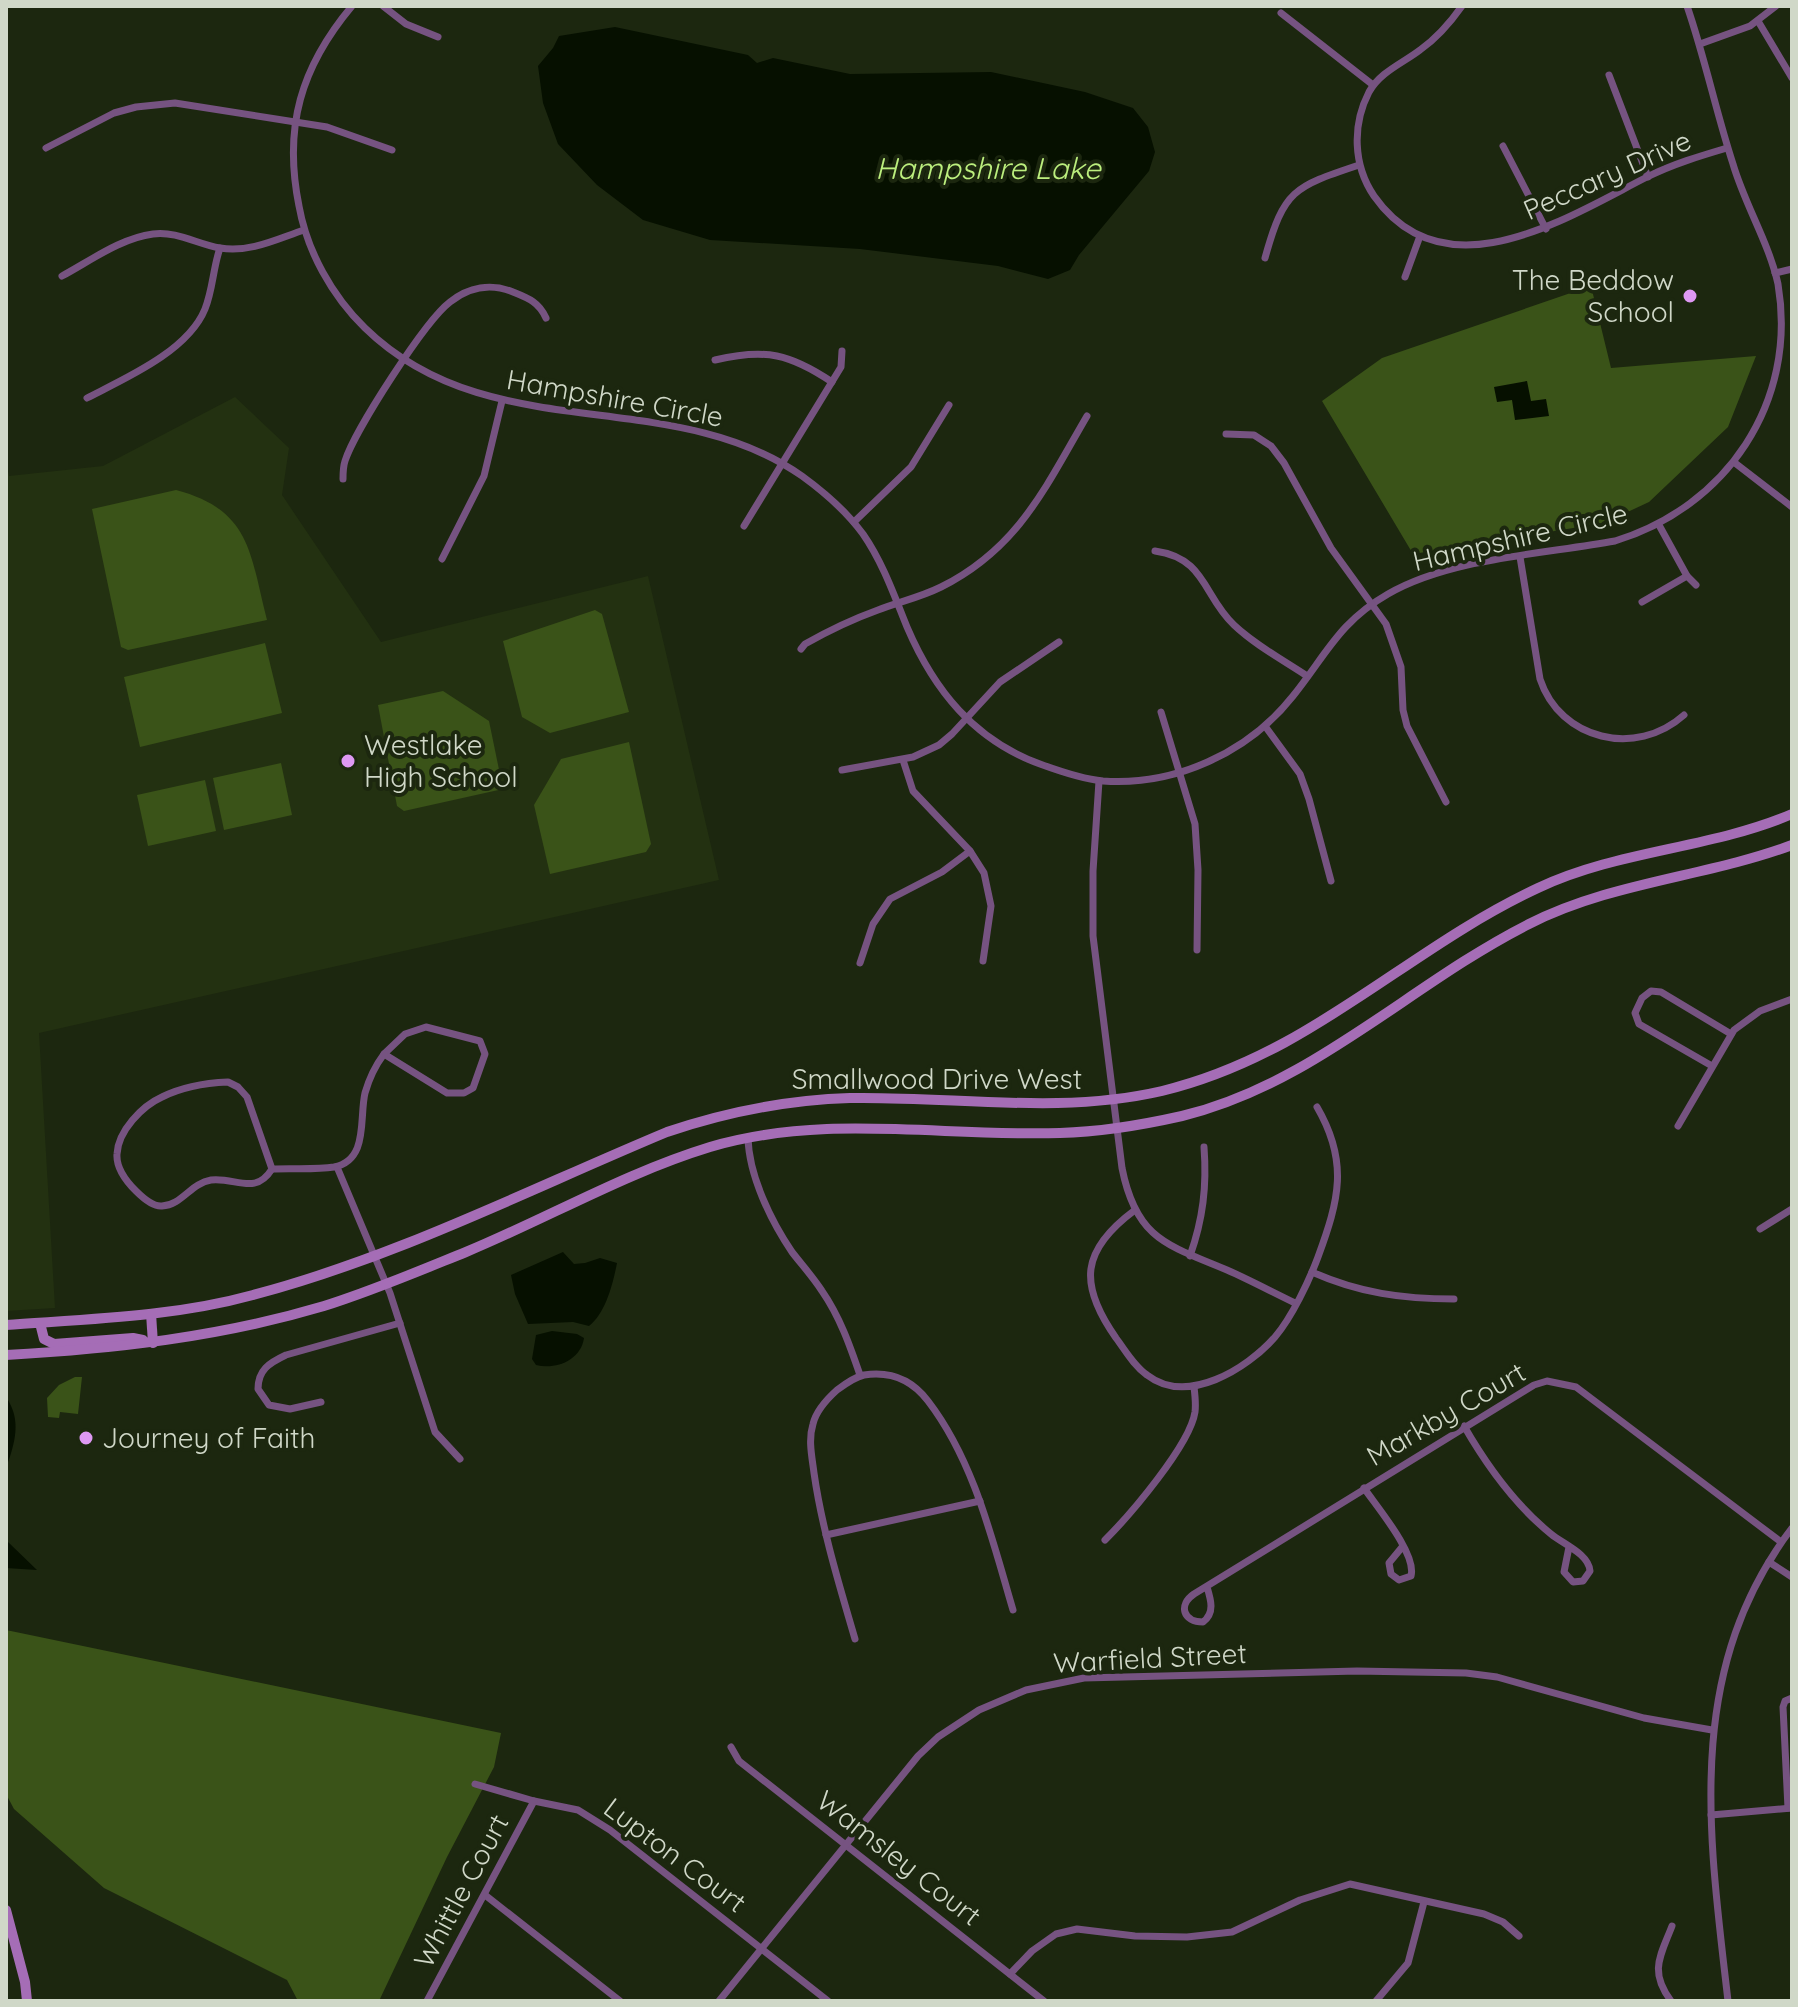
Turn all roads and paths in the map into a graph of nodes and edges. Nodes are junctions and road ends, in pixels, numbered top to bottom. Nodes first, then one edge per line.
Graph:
1 (352, 6) edge
2 (383, 6) edge
3 (1462, 6) edge
4 (1687, 6) edge
5 (1776, 6) edge
6 (1281, 13) dead end
7 (1758, 21) junction
8 (438, 37) dead end
9 (1700, 44) junction
10 (1609, 75) dead end
11 (1792, 78) edge
12 (1373, 85) junction
13 (295, 121) junction
14 (1503, 146) dead end
15 (46, 148) dead end
16 (1727, 148) junction
17 (392, 150) dead end
18 (1359, 165) junction
19 (1648, 177) junction
20 (1546, 229) junction
21 (304, 230) junction
22 (1420, 236) junction
23 (220, 248) junction
24 (1265, 258) dead end
25 (1792, 269) edge
26 (1775, 273) junction
27 (62, 276) dead end
28 (1405, 277) dead end
29 (546, 318) dead end
30 (842, 351) dead end
31 (715, 360) dead end
32 (404, 361) junction
33 (832, 382) junction
34 (87, 398) dead end
35 (502, 401) junction
36 (949, 405) dead end
37 (1087, 416) dead end
38 (1226, 434) dead end
39 (1735, 463) junction
40 (782, 464) junction
41 (343, 479) dead end
42 (1792, 507) edge
43 (854, 522) junction
44 (1659, 525) junction
45 (744, 526) dead end
46 (1155, 551) dead end
47 (1520, 557) junction
48 (442, 559) dead end
49 (1687, 576) junction
50 (1696, 585) dead end
51 (1642, 602) dead end
52 (898, 603) junction
53 (1373, 604) junction
54 (1059, 642) dead end
55 (801, 649) dead end
56 (1307, 676) junction
57 (1161, 712) dead end
58 (1684, 715) dead end
59 (966, 720) junction
60 (1265, 726) junction
61 (903, 760) junction
62 (842, 770) dead end
63 (1181, 772) junction
64 (1099, 781) junction
65 (1446, 802) dead end
66 (1792, 814) edge
67 (1792, 845) edge
68 (970, 851) junction
69 (1331, 881) dead end
70 (1197, 950) dead end
71 (983, 961) dead end
72 (860, 963) dead end
73 (1792, 999) edge
74 (1731, 1034) junction
75 (384, 1054) junction
76 (1712, 1066) junction
77 (1113, 1100) junction
78 (1317, 1107) dead end
79 (1678, 1126) dead end
80 (1117, 1128) junction
81 (748, 1138) junction
82 (1204, 1147) dead end
83 (337, 1167) junction
84 (272, 1169) junction
85 (1792, 1209) edge
86 (1135, 1210) junction
87 (1760, 1229) dead end
88 (1190, 1256) junction
89 (376, 1257) junction
90 (1312, 1272) junction
91 (387, 1284) junction
92 (1454, 1299) dead end
93 (1295, 1303) junction
94 (151, 1314) junction
95 (40, 1323) junction
96 (400, 1323) junction
97 (6, 1325) edge
98 (153, 1343) junction
99 (6, 1355) edge
100 (860, 1375) junction
101 (1194, 1387) junction
102 (321, 1402) dead end
103 (1464, 1426) junction
104 (460, 1459) dead end
105 (1364, 1488) junction
106 (980, 1501) junction
107 (1792, 1528) edge
108 (826, 1535) junction
109 (1105, 1540) dead end
110 (1781, 1542) junction
111 (1403, 1546) junction
112 (1569, 1547) junction
113 (1769, 1562) junction
114 (1792, 1577) edge
115 (1207, 1587) junction
116 (1013, 1610) dead end
117 (855, 1639) dead end
118 (1792, 1698) edge
119 (1712, 1730) junction
120 (731, 1747) dead end
121 (475, 1784) dead end
122 (534, 1801) junction
123 (1790, 1808) edge
124 (1711, 1815) junction
125 (845, 1843) junction
126 (485, 1895) junction
127 (1424, 1902) junction
128 (6, 1910) edge
129 (1672, 1926) dead end
130 (1519, 1936) dead end
131 (762, 1948) junction
132 (1010, 1974) junction
133 (27, 2001) edge
134 (427, 2001) edge
135 (620, 2001) edge
136 (719, 2001) edge
137 (828, 2001) edge
138 (1044, 2001) edge
139 (1378, 2001) edge
140 (1671, 2001) edge
141 (1728, 2001) edge

1 - 13 street, Hampshire Circle
2 - 8 street
3 - 12 street
4 - 9 street, Hampshire Circle
5 - 7 street
6 - 12 street
7 - 9 street
7 - 11 street
9 - 16 street, Hampshire Circle
10 - 19 street
12 - 18 street, Peccary Drive
13 - 15 street
13 - 17 street
13 - 21 street, Hampshire Circle
14 - 20 street
16 - 19 street, Peccary Drive
16 - 26 street, Hampshire Circle
18 - 22 street, Peccary Drive
18 - 24 street
19 - 20 street, Peccary Drive
20 - 22 street, Peccary Drive
21 - 23 street
21 - 32 street, Hampshire Circle
22 - 28 street
23 - 27 street
23 - 34 street
25 - 26 street
26 - 39 street, Hampshire Circle
29 - 32 street
30 - 33 street
31 - 33 street
32 - 35 street, Hampshire Circle
32 - 41 street
33 - 40 street
35 - 40 street, Hampshire Circle
35 - 48 street
36 - 43 street
37 - 52 street
38 - 53 street
39 - 42 street
39 - 44 street, Hampshire Circle
40 - 43 street, Hampshire Circle
40 - 45 street
43 - 52 street, Hampshire Circle
44 - 47 street, Hampshire Circle
44 - 49 street
46 - 56 street
47 - 53 street, Hampshire Circle
47 - 58 street
49 - 50 street
49 - 51 street
52 - 55 street
52 - 59 street, Hampshire Circle
53 - 56 street, Hampshire Circle
53 - 65 street
54 - 59 street
56 - 60 street, Hampshire Circle
57 - 63 street
59 - 61 street
59 - 64 street, Hampshire Circle
60 - 63 street, Hampshire Circle
60 - 69 street
61 - 62 street
61 - 68 street
63 - 64 street, Hampshire Circle
63 - 70 street
64 - 77 street
66 - 77 street, Smallwood Drive West
67 - 80 street, Smallwood Drive West
68 - 71 street
68 - 72 street
73 - 74 street
74 - 76 street
74 - 76 street
75 - 75 street
75 - 83 street
76 - 79 street
77 - 80 street
77 - 89 street, Smallwood Drive West
78 - 90 street
80 - 81 street, Smallwood Drive West
80 - 86 street
81 - 91 street, Smallwood Drive West
81 - 100 street
82 - 88 street
83 - 84 street
83 - 89 street
84 - 84 street
85 - 87 street
86 - 88 street
86 - 101 street
88 - 93 street
89 - 91 street
89 - 94 street, Smallwood Drive West
90 - 92 street
90 - 93 street
91 - 96 street
91 - 98 street, Smallwood Drive West
93 - 101 street
94 - 95 street, Smallwood Drive West
94 - 98 street
95 - 97 street, Smallwood Drive West
95 - 98 street
96 - 102 street
96 - 104 street
98 - 99 street, Smallwood Drive West
100 - 106 street
100 - 108 street
101 - 109 street
103 - 105 street, Markby Court
103 - 110 street, Markby Court
103 - 112 street
105 - 111 street
105 - 115 street, Markby Court
106 - 108 street
106 - 116 street
107 - 110 street
108 - 117 street
110 - 113 street
111 - 111 street
112 - 112 street
113 - 114 street
113 - 119 street
115 - 115 street, Markby Court
118 - 123 street
119 - 124 street
119 - 125 street, Warfield Street
120 - 125 street, Wamsley Court
121 - 122 street, Lupton Court
122 - 126 street, Whittle Court
122 - 131 street, Lupton Court
123 - 124 street
124 - 141 street
125 - 131 street, Warfield Street
125 - 132 street, Wamsley Court
126 - 134 street, Whittle Court
126 - 135 street
127 - 130 street
127 - 132 street
127 - 139 street
128 - 133 street
129 - 140 street
131 - 136 street, Warfield Street
131 - 137 street, Lupton Court
132 - 138 street, Wamsley Court

